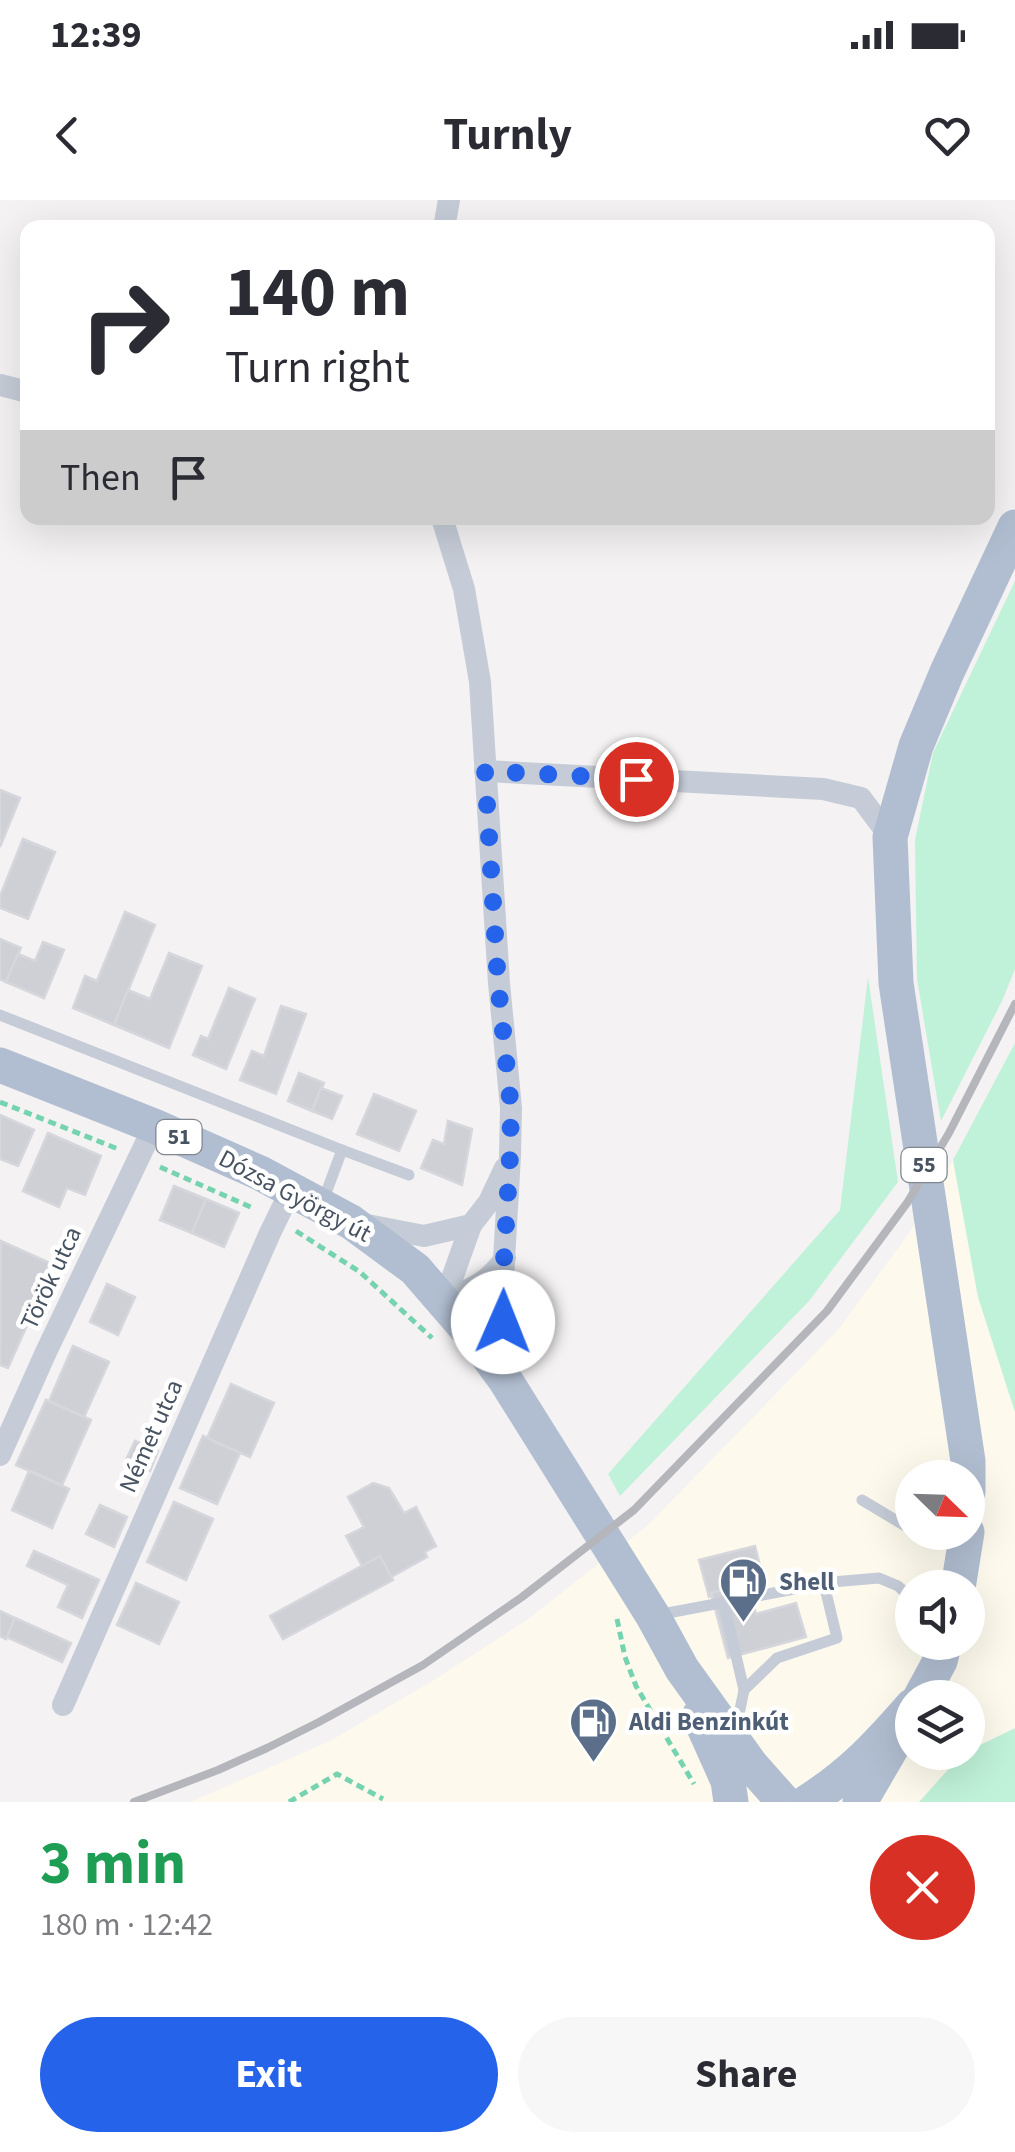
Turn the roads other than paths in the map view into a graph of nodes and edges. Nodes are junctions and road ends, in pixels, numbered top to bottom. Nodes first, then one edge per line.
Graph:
1 (444, 525) edge
2 (1015, 527) edge
3 (485, 771) junction
4 (890, 838) junction
5 (0, 1015) edge
6 (0, 1065) edge
7 (154, 1126) junction
8 (342, 1150) junction
9 (510, 1156) junction
10 (409, 1174) dead end
11 (310, 1209) junction
12 (471, 1225) junction
13 (505, 1257) junction
14 (444, 1301) junction
15 (504, 1378) junction
16 (0, 1455) edge
17 (968, 1460) edge
18 (862, 1500) dead end
19 (895, 1520) edge
20 (824, 1584) junction
21 (895, 1585) edge
22 (724, 1604) junction
23 (653, 1616) junction
24 (682, 1668) junction
25 (744, 1690) junction
26 (62, 1705) dead end
27 (895, 1727) edge
28 (734, 1738) junction
29 (895, 1739) edge
30 (717, 1800) edge
31 (783, 1802) edge
32 (807, 1802) edge
33 (860, 1802) edge

1 - 3 street
2 - 4 main road, 55
3 - 4 street
3 - 9 street
4 - 17 main road, 55
5 - 8 lane
6 - 7 main road, Dózsa György út / 51
7 - 11 main road, Dózsa György út / 51
7 - 16 street, Török utca
8 - 10 lane
8 - 11 lane
9 - 12 street
9 - 13 street
11 - 12 street
11 - 14 main road, Dózsa György út / 51
11 - 26 street, Német utca
12 - 14 street
13 - 14 street
13 - 15 street
14 - 15 main road, Dózsa György út / 51
15 - 23 main road, Dózsa György út / 51
18 - 19 lane
20 - 21 lane
20 - 22 lane
20 - 25 lane
22 - 23 lane
22 - 25 lane
23 - 24 main road, Dózsa György út / 51
24 - 28 main road, 51
24 - 30 main road, 51
25 - 28 lane
27 - 32 main road
28 - 31 main road, 51
29 - 33 main road

